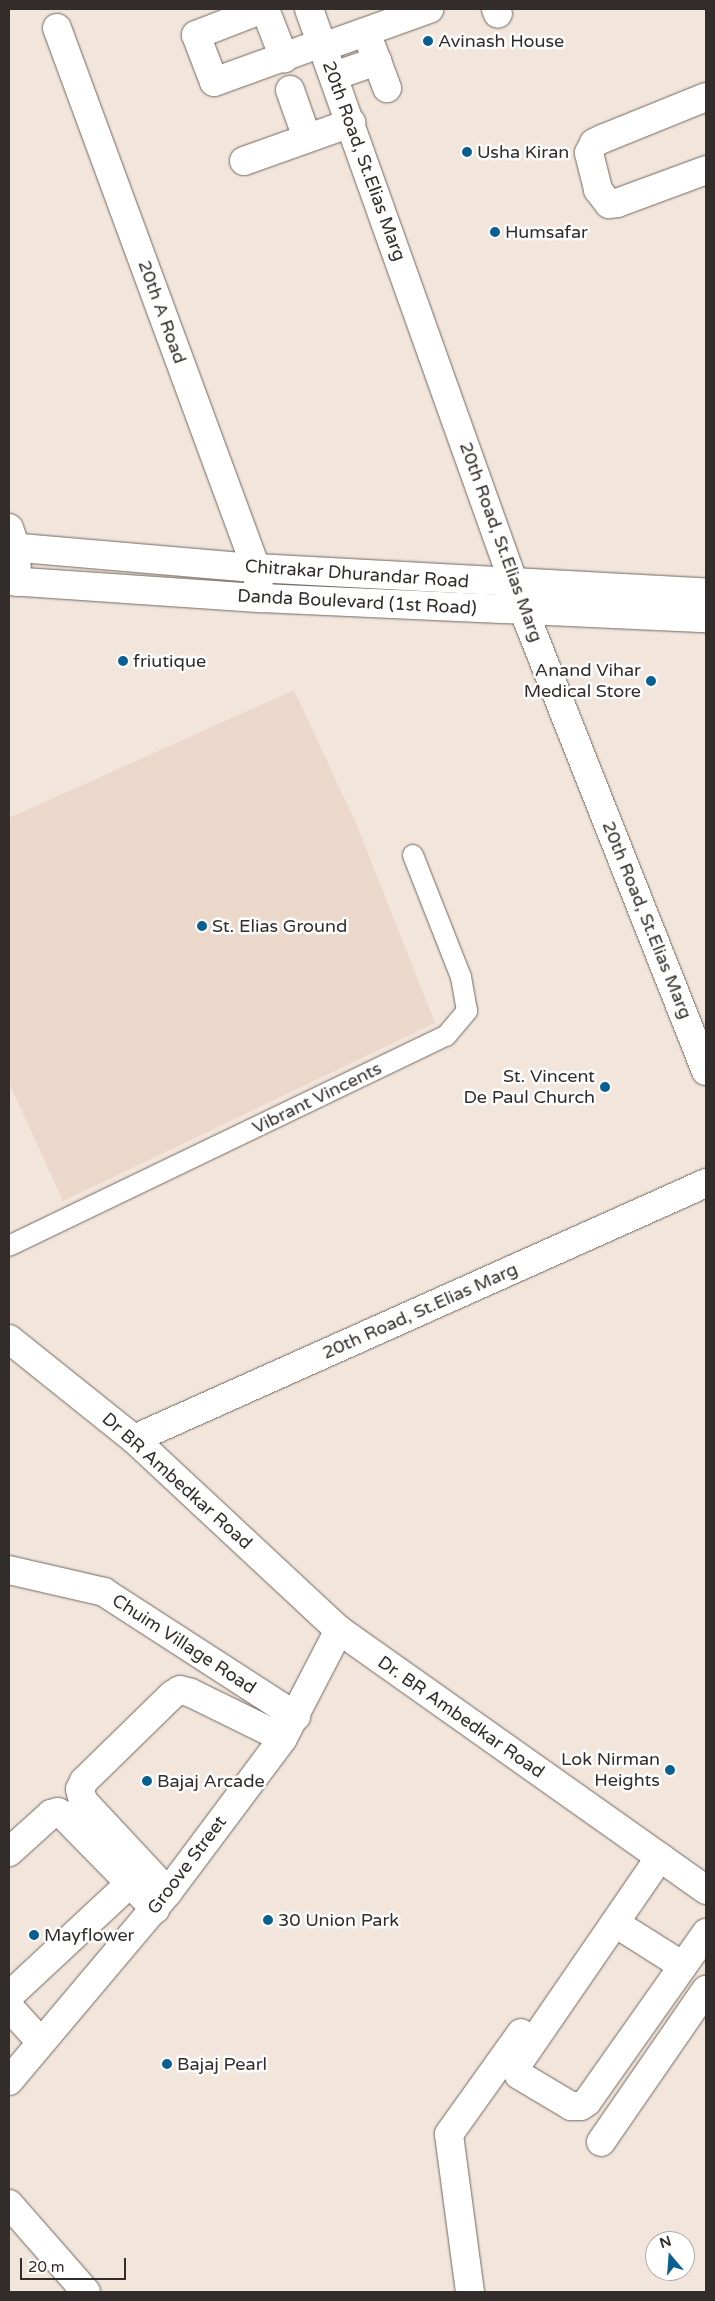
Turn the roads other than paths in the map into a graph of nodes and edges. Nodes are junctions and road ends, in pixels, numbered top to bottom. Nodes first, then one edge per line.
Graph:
1 (264, 9) edge
2 (309, 9) edge
3 (429, 9) edge
4 (57, 28) dead end
5 (366, 32) junction
6 (322, 45) junction
7 (284, 58) junction
8 (377, 61) junction
9 (334, 76) junction
10 (387, 88) dead end
11 (290, 90) dead end
12 (706, 97) edge
13 (351, 123) junction
14 (307, 138) junction
15 (244, 160) dead end
16 (706, 170) edge
17 (11, 541) edge
18 (256, 568) junction
19 (13, 581) edge
20 (515, 584) junction
21 (706, 592) edge
22 (260, 598) junction
23 (524, 610) junction
24 (706, 618) edge
25 (413, 855) dead end
26 (706, 1071) edge
27 (706, 1182) edge
28 (9, 1246) edge
29 (9, 1339) edge
30 (134, 1440) junction
31 (9, 1570) edge
32 (339, 1630) junction
33 (289, 1727) junction
34 (9, 1852) edge
35 (654, 1853) junction
36 (130, 1884) junction
37 (706, 1890) edge
38 (161, 1901) junction
39 (615, 1923) junction
40 (706, 1933) edge
41 (683, 1966) junction
42 (706, 1990) edge
43 (9, 1996) edge
44 (9, 2007) edge
45 (40, 2041) junction
46 (9, 2081) edge
47 (602, 2142) dead end
48 (9, 2204) edge
49 (86, 2292) edge
50 (470, 2292) edge

1 - 7 street
1 - 7 street
2 - 6 street, 20th Road, St.Elias Marg
3 - 5 street
4 - 18 street, 20th A Road
5 - 6 street
5 - 8 street
6 - 7 street
6 - 9 street, 20th Road, St.Elias Marg
8 - 9 street
8 - 10 street
9 - 13 street, 20th Road, St.Elias Marg
11 - 14 street
12 - 16 street
13 - 14 street
13 - 20 street, 20th Road, St.Elias Marg
14 - 15 street
17 - 18 street, Chitrakar Dhurandar Road
17 - 19 street
18 - 20 street, Chitrakar Dhurandar Road
18 - 22 street, 20th A Road
19 - 22 street, Danda Boulevard (1st Road)
20 - 21 street, Chitrakar Dhurandar Road
20 - 23 street, 20th Road, St.Elias Marg
22 - 23 street, Danda Boulevard (1st Road)
23 - 24 street, Danda Boulevard (1st Road)
23 - 26 street, 20th Road, St.Elias Marg
25 - 28 lane, Vibrant Vincents
27 - 30 street, 20th Road, St.Elias Marg
29 - 30 street, Dr BR Ambedkar Road
30 - 32 street, Dr BR Ambedkar Road
31 - 33 street, Chuim Village Road
32 - 33 street, Groove Street
32 - 35 street, Dr. BR Ambedkar Road
33 - 38 street, Groove Street
33 - 38 street
34 - 36 street
35 - 37 street, Dr. BR Ambedkar Road
35 - 39 street
35 - 50 street
36 - 38 street
36 - 43 street
38 - 45 street, Groove Street
39 - 41 street
39 - 41 street
40 - 41 street
42 - 47 street
44 - 45 street
45 - 46 street, Groove Street
48 - 49 street

